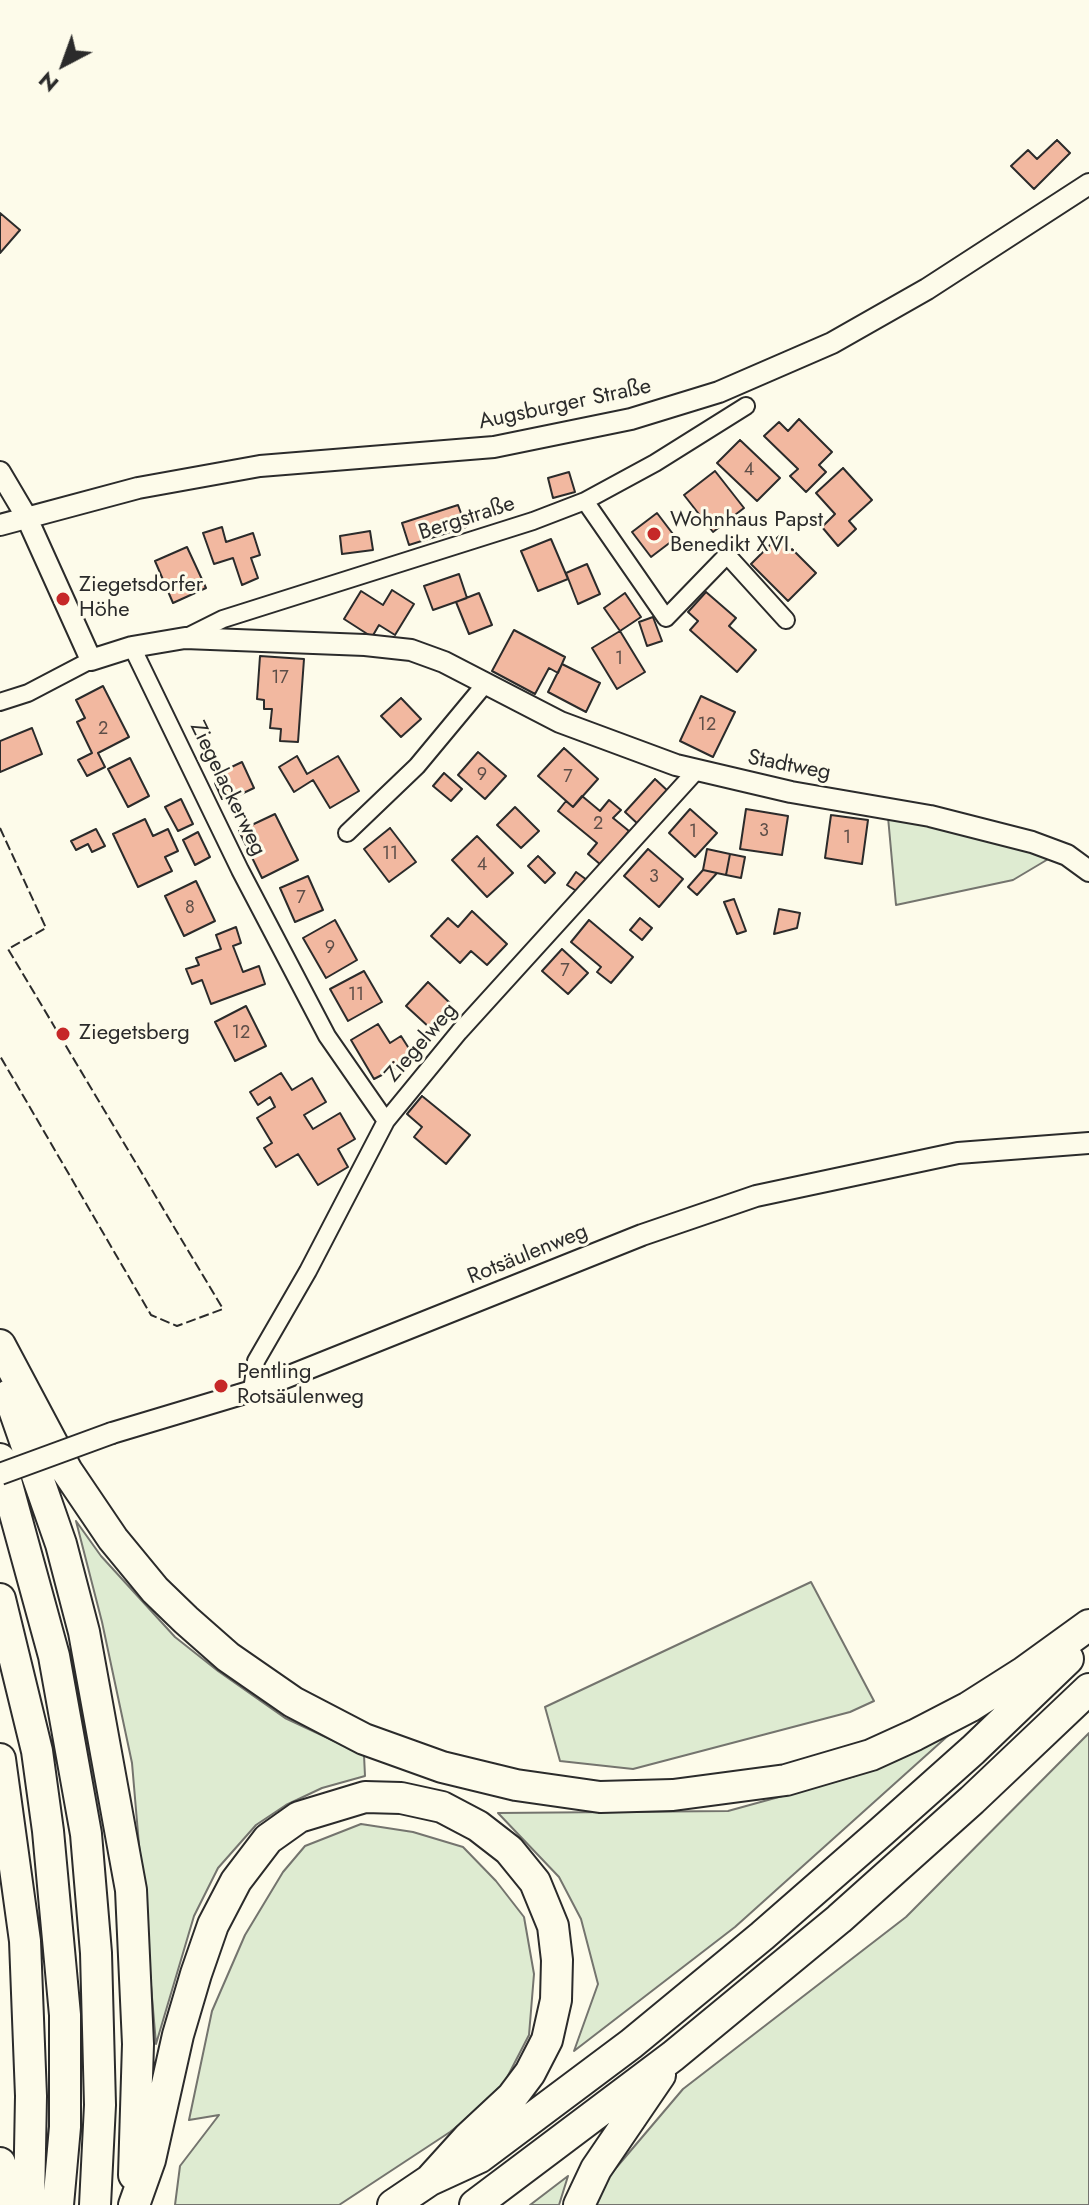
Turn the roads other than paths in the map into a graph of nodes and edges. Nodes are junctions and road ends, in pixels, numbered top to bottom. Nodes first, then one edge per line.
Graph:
1 (1089, 184) edge
2 (746, 406) dead end
3 (0, 472) edge
4 (585, 501) junction
5 (26, 516) junction
6 (0, 525) edge
7 (786, 620) dead end
8 (185, 638) junction
9 (132, 647) junction
10 (91, 660) junction
11 (486, 683) junction
12 (0, 702) edge
13 (696, 771) junction
14 (347, 833) dead end
15 (1089, 871) edge
16 (386, 1121) junction
17 (1089, 1143) edge
18 (0, 1345) edge
19 (0, 1371) edge
20 (252, 1391) junction
21 (0, 1459) edge
22 (0, 1474) edge
23 (0, 1599) edge
24 (1089, 1625) edge
25 (1089, 1638) edge
26 (1089, 1689) edge
27 (0, 1759) edge
28 (673, 2056) junction
29 (0, 2163) edge
30 (430, 2180) junction
31 (9, 2205) edge
32 (29, 2205) edge
33 (58, 2205) edge
34 (95, 2205) edge
35 (134, 2205) edge
36 (393, 2205) edge
37 (475, 2205) edge
38 (579, 2205) edge

1 - 5 street, Augsburger Straße
2 - 4 street, Bergstraße
3 - 5 street
4 - 7 street
4 - 8 street, Bergstraße
5 - 6 street, Augsburger Straße
5 - 10 street
8 - 9 street, Stadtweg
8 - 11 street, Stadtweg
9 - 10 street
9 - 16 street, Ziegelackerweg
10 - 12 street
11 - 13 street, Stadtweg
11 - 14 street
13 - 15 street, Stadtweg
13 - 16 street, Ziegelweg
16 - 20 street, Ziegelweg
17 - 20 street, Rotsäulenweg
18 - 24 highway
19 - 35 highway
20 - 22 street, Rotsäulenweg, bridge
21 - 34 highway
23 - 33 highway
25 - 30 highway
26 - 28 highway
27 - 32 highway
28 - 37 highway
28 - 38 highway
29 - 31 highway
30 - 35 highway
30 - 36 highway

